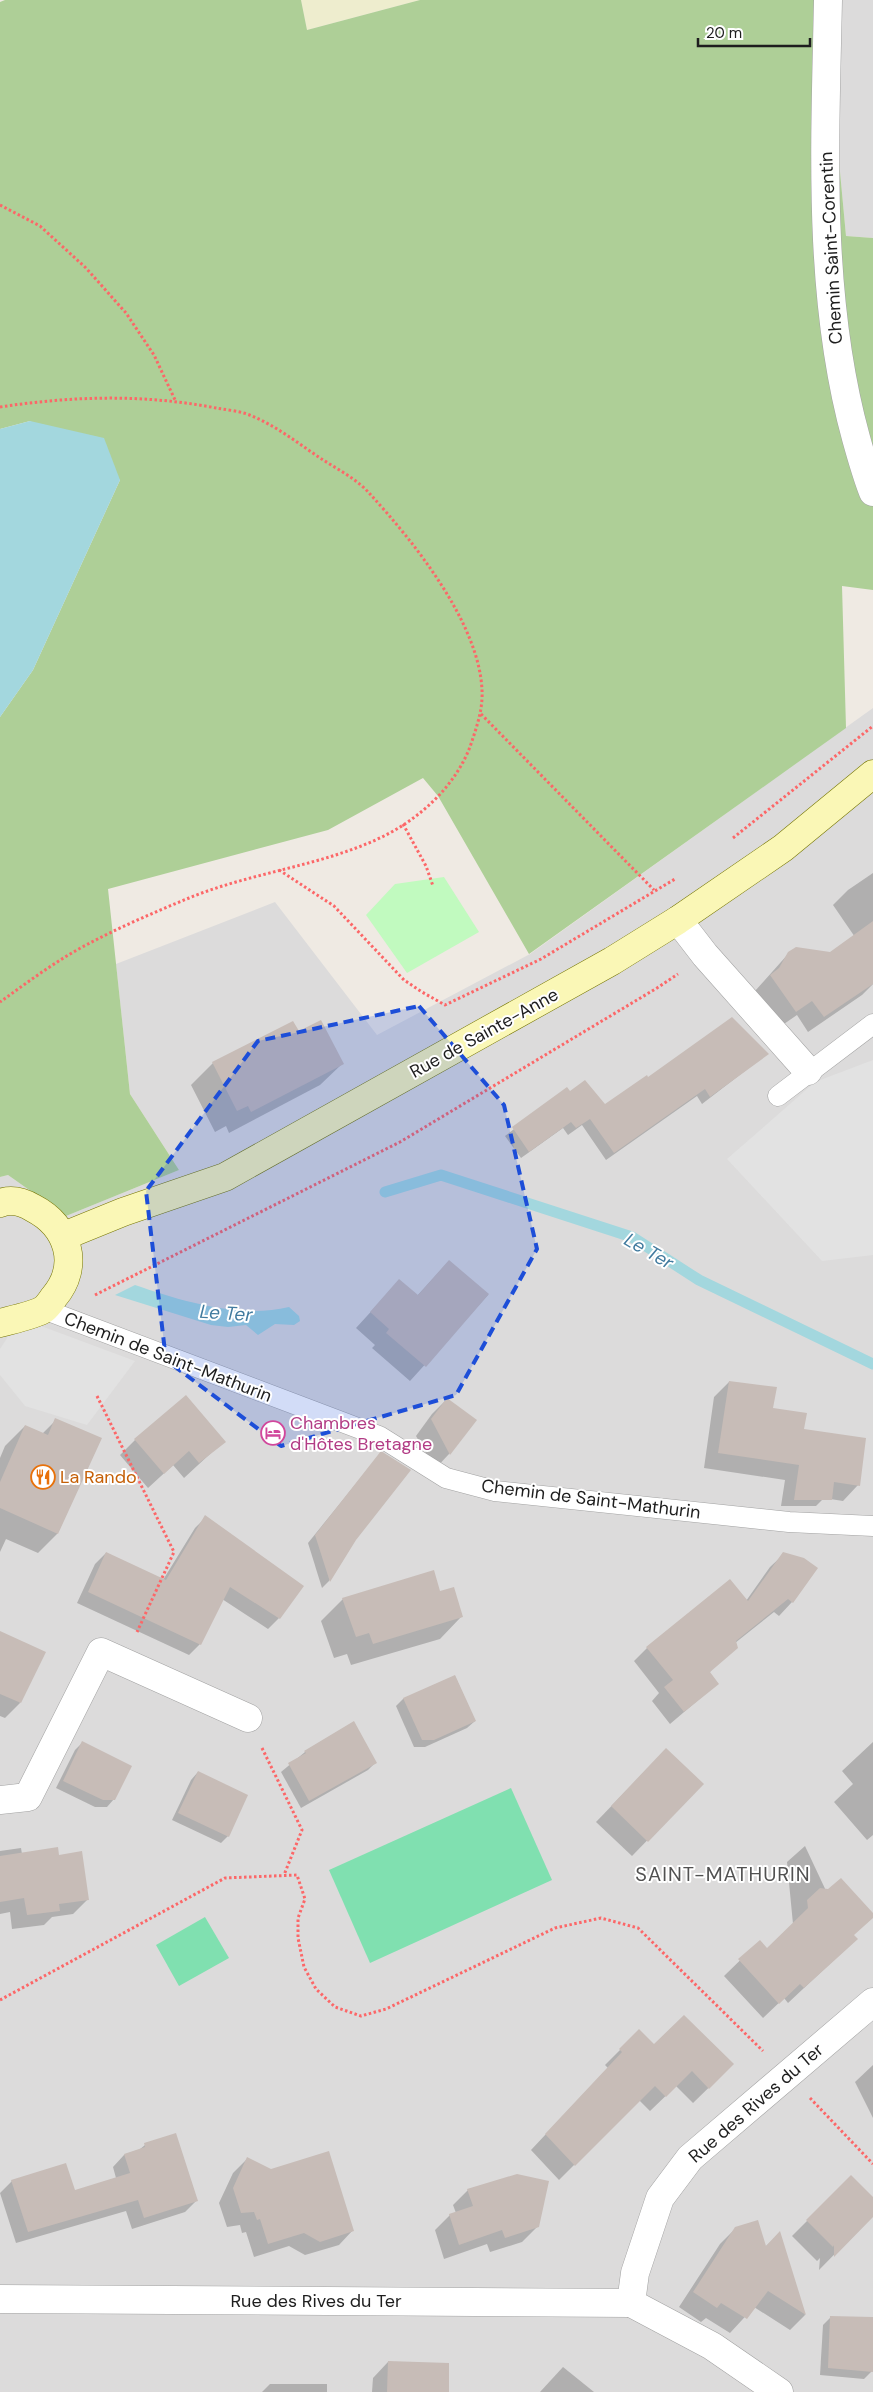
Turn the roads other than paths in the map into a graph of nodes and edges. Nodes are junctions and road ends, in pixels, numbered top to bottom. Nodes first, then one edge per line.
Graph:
1 (828, 0) edge
2 (873, 492) edge
3 (873, 774) edge
4 (678, 920) junction
5 (873, 1024) edge
6 (808, 1071) junction
7 (778, 1096) dead end
8 (0, 1202) edge
9 (64, 1236) junction
10 (55, 1314) junction
11 (0, 1323) edge
12 (873, 1526) edge
13 (248, 1718) road end
14 (0, 1800) edge
15 (873, 2002) edge
16 (0, 2299) edge
17 (631, 2303) junction
18 (779, 2392) edge

1 - 2 street, Chemin Saint-Corentin
3 - 4 street, Rue de Sainte-Anne
4 - 6 street
4 - 9 street, Rue de Sainte-Anne
5 - 6 lane
6 - 7 lane
8 - 9 street
9 - 10 street
10 - 11 street
10 - 12 lane, Chemin de Saint-Mathurin
13 - 14 street
15 - 17 street, Rue des Rives du Ter
16 - 17 street, Rue des Rives du Ter
17 - 18 street, Rue des Rives du Ter

